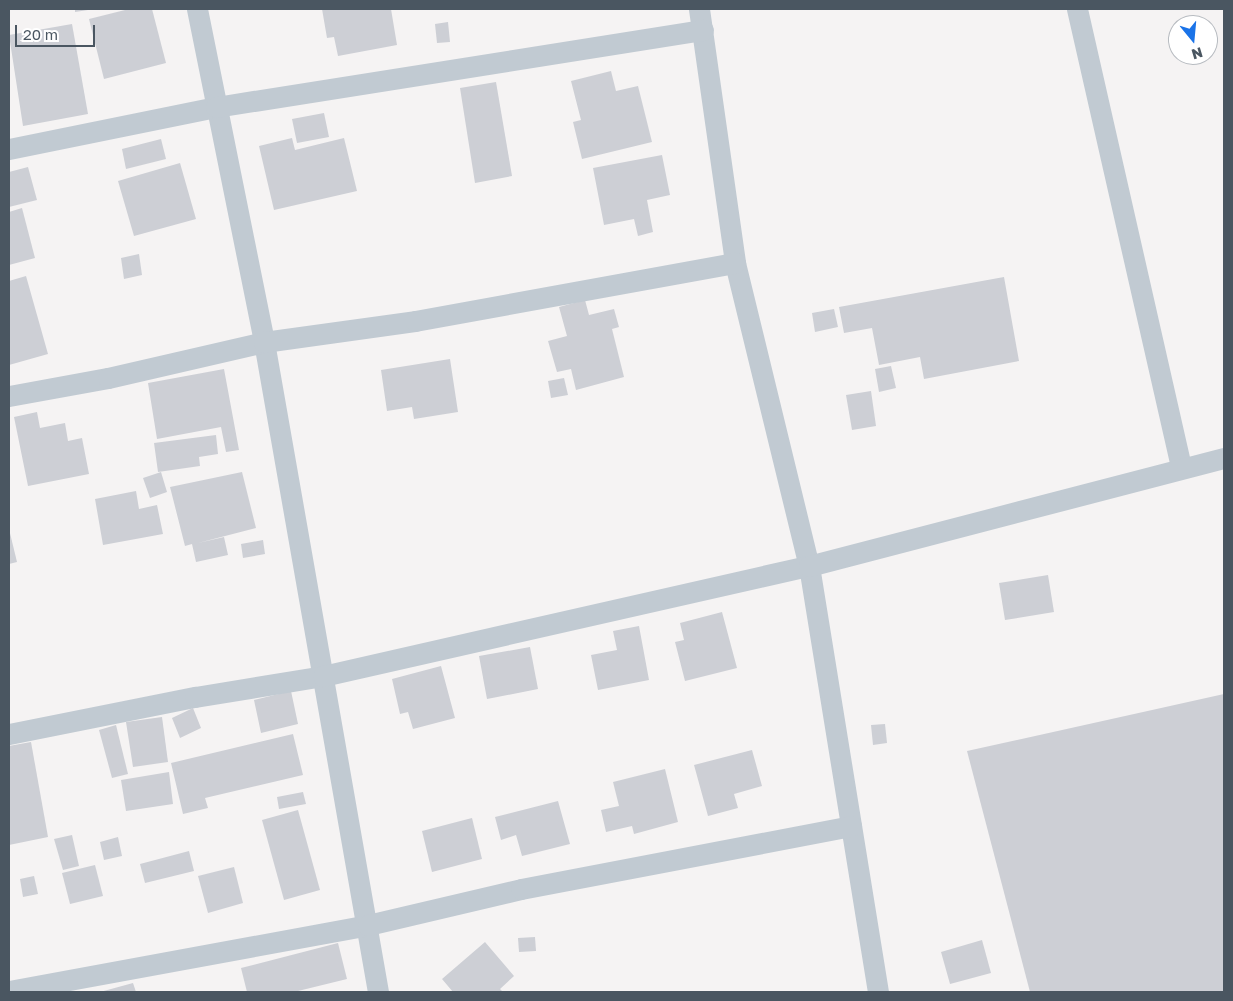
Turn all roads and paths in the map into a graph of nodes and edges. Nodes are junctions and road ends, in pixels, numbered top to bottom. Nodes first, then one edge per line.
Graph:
1 (197, 9) edge
2 (699, 9) edge
3 (1077, 9) edge
4 (703, 30) junction
5 (216, 107) junction
6 (9, 149) edge
7 (735, 263) junction
8 (264, 342) junction
9 (9, 396) edge
10 (1224, 458) edge
11 (1181, 468) junction
12 (809, 566) junction
13 (323, 676) junction
14 (9, 734) edge
15 (851, 826) junction
16 (368, 925) junction
17 (9, 991) edge
18 (378, 992) edge
19 (878, 992) edge

1 - 5 street
2 - 4 street
3 - 11 street
4 - 5 street
4 - 7 street
5 - 6 street
5 - 8 street
7 - 8 street
7 - 12 street
8 - 9 street
8 - 13 street
10 - 11 street
11 - 12 street
12 - 13 street
12 - 15 street
13 - 14 street
13 - 16 street
15 - 16 street
15 - 19 street
16 - 17 street
16 - 18 street

